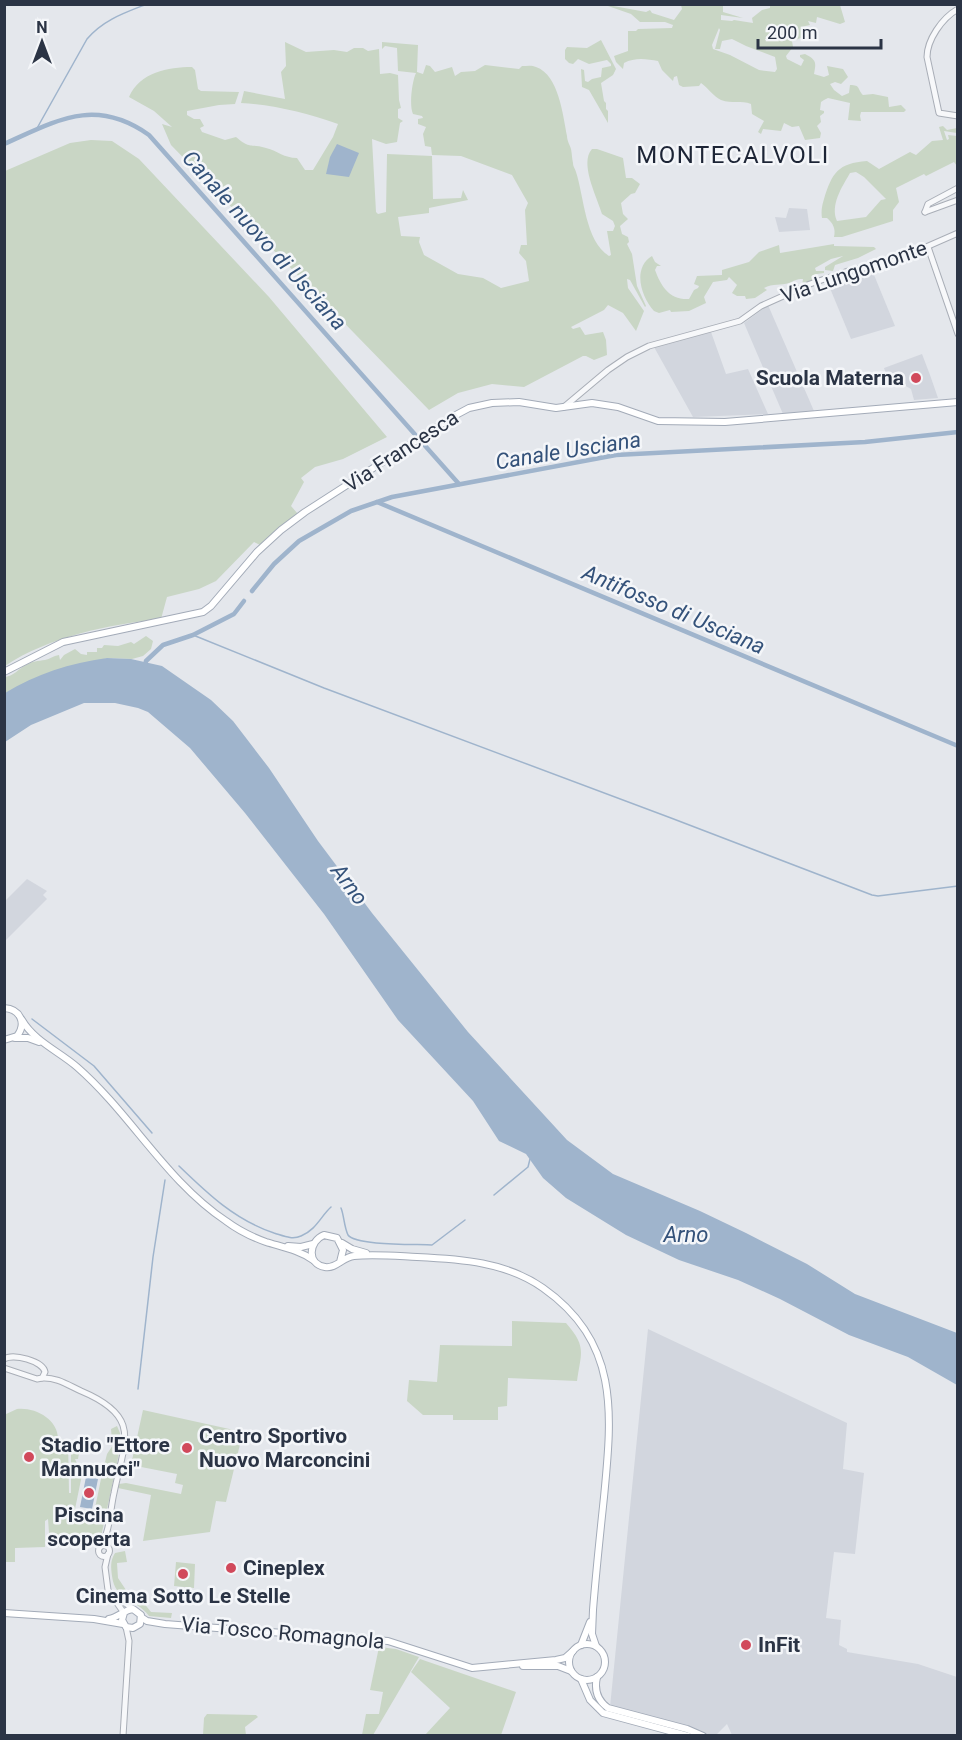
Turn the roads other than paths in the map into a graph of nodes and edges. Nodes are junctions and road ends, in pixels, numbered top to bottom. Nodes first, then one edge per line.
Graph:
1 (957, 9) edge
2 (957, 116) edge
3 (957, 188) edge
4 (957, 200) edge
5 (957, 234) edge
6 (926, 248) junction
7 (957, 334) edge
8 (957, 402) edge
9 (564, 408) junction
10 (4, 672) edge
11 (5, 1008) edge
12 (22, 1020) junction
13 (8, 1039) edge
14 (51, 1048) junction
15 (340, 1241) junction
16 (313, 1244) junction
17 (279, 1245) junction
18 (384, 1255) junction
19 (314, 1260) junction
20 (340, 1262) junction
21 (5, 1358) edge
22 (5, 1368) edge
23 (45, 1368) junction
24 (42, 1378) junction
25 (58, 1380) junction
26 (106, 1531) junction
27 (100, 1547) junction
28 (108, 1547) junction
29 (108, 1554) junction
30 (101, 1555) junction
31 (105, 1567) junction
32 (107, 1586) junction
33 (133, 1609) junction
34 (593, 1610) junction
35 (124, 1613) junction
36 (4, 1614) edge
37 (141, 1617) junction
38 (94, 1619) junction
39 (165, 1624) junction
40 (125, 1625) junction
41 (135, 1628) junction
42 (129, 1641) junction
43 (581, 1645) junction
44 (596, 1646) junction
45 (573, 1651) junction
46 (513, 1665) junction
47 (572, 1672) junction
48 (597, 1677) junction
49 (581, 1679) junction
50 (123, 1736) edge
51 (688, 1736) edge
52 (703, 1736) edge

1 - 2 street
3 - 4 street
5 - 6 street, Via Lungomonte
6 - 7 street
6 - 9 street, Via Lungomonte
8 - 9 main road, Via Francesca
9 - 10 main road, Via Francesca
11 - 12 main road
12 - 13 main road
12 - 14 main road
13 - 14 main road
14 - 17 main road
15 - 16 main road
15 - 18 main road
15 - 20 main road
16 - 17 main road
16 - 19 main road
17 - 19 main road
18 - 20 main road
18 - 34 main road
19 - 20 main road
21 - 23 street
22 - 24 street
23 - 24 street
23 - 25 street
24 - 25 street
25 - 26 street
26 - 27 street
26 - 28 street
27 - 28 street
27 - 30 street
28 - 29 street
29 - 30 street
29 - 31 street
30 - 31 street
31 - 32 street
32 - 33 street
32 - 35 street
33 - 35 main road
33 - 37 main road
34 - 43 main road
34 - 44 main road
35 - 38 main road
35 - 40 main road
36 - 38 main road
37 - 39 main road, Via Tosco Romagnola
37 - 41 main road
38 - 40 main road
39 - 41 main road, Via Tosco Romagnola
39 - 46 main road, Via Tosco Romagnola
40 - 41 main road
40 - 42 street
41 - 42 street
42 - 50 street
43 - 44 main road
43 - 45 main road
44 - 48 main road
45 - 46 main road, Via Tosco Romagnola
45 - 47 main road
46 - 47 main road
47 - 49 main road
48 - 49 main road
48 - 52 main road
49 - 51 main road

